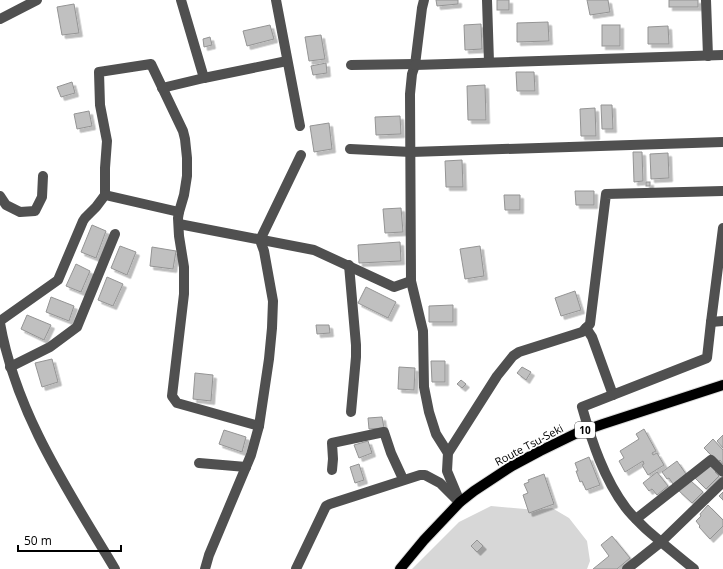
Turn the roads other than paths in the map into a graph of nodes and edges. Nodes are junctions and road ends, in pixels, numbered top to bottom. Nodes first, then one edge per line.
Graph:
1 (37, 0) edge
2 (181, 0) edge
3 (276, 0) edge
4 (424, 0) edge
5 (487, 0) edge
6 (706, 0) edge
7 (0, 18) edge
8 (723, 55) edge
9 (708, 56) junction
10 (287, 61) junction
11 (489, 62) junction
12 (351, 65) dead end
13 (415, 65) junction
14 (204, 78) junction
15 (162, 88) junction
16 (300, 126) dead end
17 (723, 142) edge
18 (350, 149) dead end
19 (411, 152) junction
20 (301, 155) dead end
21 (43, 176) dead end
22 (723, 191) edge
23 (104, 195) junction
24 (0, 196) edge
25 (178, 212) junction
26 (179, 224) junction
27 (723, 228) edge
28 (115, 234) dead end
29 (260, 240) junction
30 (349, 265) junction
31 (411, 281) junction
32 (723, 320) edge
33 (0, 322) edge
34 (711, 322) junction
35 (586, 328) junction
36 (10, 367) junction
37 (723, 385) edge
38 (613, 395) junction
39 (351, 412) dead end
40 (259, 426) junction
41 (588, 429) junction
42 (448, 453) junction
43 (199, 463) dead end
44 (246, 467) junction
45 (332, 470) dead end
46 (723, 472) edge
47 (403, 480) junction
48 (723, 482) edge
49 (460, 502) junction
50 (636, 519) junction
51 (661, 542) junction
52 (115, 569) edge
53 (204, 569) edge
54 (296, 569) edge
55 (400, 569) edge
56 (627, 569) edge
57 (694, 569) edge

1 - 7 street
2 - 14 street
3 - 10 street
4 - 13 street
5 - 11 street
6 - 9 street
8 - 9 street
9 - 11 street
10 - 14 street
10 - 16 street
11 - 13 street
12 - 13 street
13 - 19 street
14 - 15 street
15 - 23 street
15 - 25 street
17 - 19 street
18 - 19 street
19 - 31 street
20 - 29 street
21 - 24 street
22 - 35 street
23 - 25 street
23 - 33 street
25 - 26 street
26 - 29 street
26 - 40 street
27 - 34 street
28 - 36 street
29 - 30 street
29 - 40 street
30 - 31 street
30 - 39 street
31 - 42 street
32 - 34 street
33 - 36 street
34 - 38 street
35 - 38 street
35 - 42 street
36 - 52 street
37 - 41 main road, Route Tsu-Seki / 10
38 - 41 street
40 - 44 street
41 - 49 main road, Route Tsu-Seki / 10
41 - 50 street
42 - 49 street
43 - 44 street
44 - 53 street
45 - 47 street
46 - 50 street
47 - 49 street
47 - 54 street
48 - 51 street
49 - 55 main road, Route Tsu-Seki / 10
50 - 51 street
51 - 56 street
51 - 57 street

